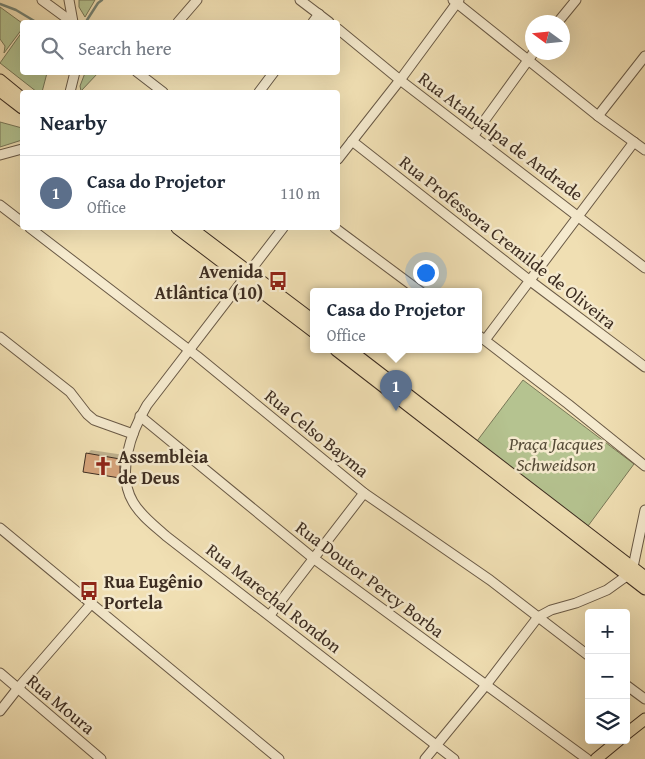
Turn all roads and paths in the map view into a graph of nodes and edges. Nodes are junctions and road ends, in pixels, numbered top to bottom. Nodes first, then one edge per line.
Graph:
1 (42, 0) edge
2 (69, 0) edge
3 (198, 0) edge
4 (300, 0) edge
5 (576, 0) edge
6 (456, 1) edge
7 (319, 14) junction
8 (564, 15) edge
9 (69, 20) edge
10 (72, 20) edge
11 (180, 20) edge
12 (314, 20) edge
13 (326, 20) edge
14 (340, 31) edge
15 (645, 56) edge
16 (525, 58) edge
17 (528, 60) joint
18 (74, 75) edge
19 (142, 75) edge
20 (272, 75) edge
21 (0, 80) edge
22 (400, 80) junction
23 (70, 90) edge
24 (160, 90) edge
25 (260, 90) edge
26 (0, 91) edge
27 (20, 96) edge
28 (20, 106) edge
29 (598, 116) junction
30 (474, 135) junction
31 (352, 142) junction
32 (634, 142) junction
33 (20, 150) edge
34 (645, 150) edge
35 (0, 155) edge
36 (340, 157) edge
37 (0, 205) edge
38 (579, 216) junction
39 (20, 220) edge
40 (33, 230) edge
41 (180, 230) edge
42 (193, 230) edge
43 (281, 230) edge
44 (338, 230) edge
45 (645, 268) edge
46 (247, 275) junction
47 (530, 280) junction
48 (416, 288) edge
49 (310, 324) edge
50 (0, 337) edge
51 (482, 338) edge
52 (189, 349) junction
53 (340, 353) edge
54 (354, 353) edge
55 (645, 367) edge
56 (140, 416) junction
57 (437, 422) junction
58 (133, 434) junction
59 (645, 466) edge
60 (364, 493) junction
61 (645, 510) edge
62 (0, 528) edge
63 (313, 558) junction
64 (630, 571) junction
65 (645, 576) edge
66 (645, 589) edge
67 (91, 604) junction
68 (270, 615) junction
69 (538, 617) junction
70 (586, 654) edge
71 (0, 673) edge
72 (486, 686) junction
73 (18, 688) junction
74 (630, 688) edge
75 (645, 699) edge
76 (0, 711) edge
77 (645, 719) edge
78 (630, 731) edge
79 (614, 744) edge
80 (436, 745) junction
81 (101, 759) edge
82 (279, 759) edge
83 (425, 759) edge
84 (454, 759) edge
85 (587, 759) edge
86 (596, 759) edge

1 - 9 street
2 - 10 street
3 - 11 street
4 - 7 street
5 - 8 street
6 - 16 street
6 - 22 street
7 - 12 street
7 - 13 street
14 - 22 street, Rua Atahualpa de Andrade
15 - 29 street
17 - 29 street
17 - 30 street
18 - 23 street
19 - 24 street
20 - 25 street
21 - 27 main road
22 - 30 street, Rua Atahualpa de Andrade
22 - 31 street
26 - 28 main road
29 - 32 street
30 - 38 street, Rua Atahualpa de Andrade
31 - 36 street
31 - 47 street, Rua Professora Cremilde de Oliveira
32 - 34 street
32 - 38 street
33 - 35 street
37 - 39 street
38 - 45 street, Rua Atahualpa de Andrade
38 - 47 street
40 - 52 street, Rua Celso Bayma
41 - 46 main road
42 - 46 main road
43 - 46 street, Rua Marechal Rondon
44 - 48 street
46 - 49 main road
46 - 52 street, Rua Marechal Rondon
47 - 51 street
47 - 55 street, Rua Professora Cremilde de Oliveira
50 - 58 street
51 - 59 street
52 - 56 street, Rua Marechal Rondon
52 - 60 street, Rua Celso Bayma
53 - 57 main road
54 - 57 main road
56 - 58 street, Rua Marechal Rondon
56 - 63 street, Rua Doutor Percy Borba
57 - 64 main road
58 - 68 street, Rua Marechal Rondon
60 - 63 street
60 - 69 street, Rua Celso Bayma
61 - 64 street
62 - 67 street
63 - 68 street
63 - 72 street, Rua Doutor Percy Borba
64 - 65 main road
64 - 66 main road
64 - 69 street
67 - 73 street
67 - 82 street
68 - 80 street, Rua Marechal Rondon
69 - 70 street, Rua Celso Bayma
69 - 72 street
71 - 73 street, Rua Moura
72 - 80 street
72 - 85 street, Rua Doutor Percy Borba
73 - 76 street
73 - 81 street, Rua Moura
74 - 75 street
77 - 78 main road
79 - 86 main road
80 - 83 street
80 - 84 street, Rua Marechal Rondon

